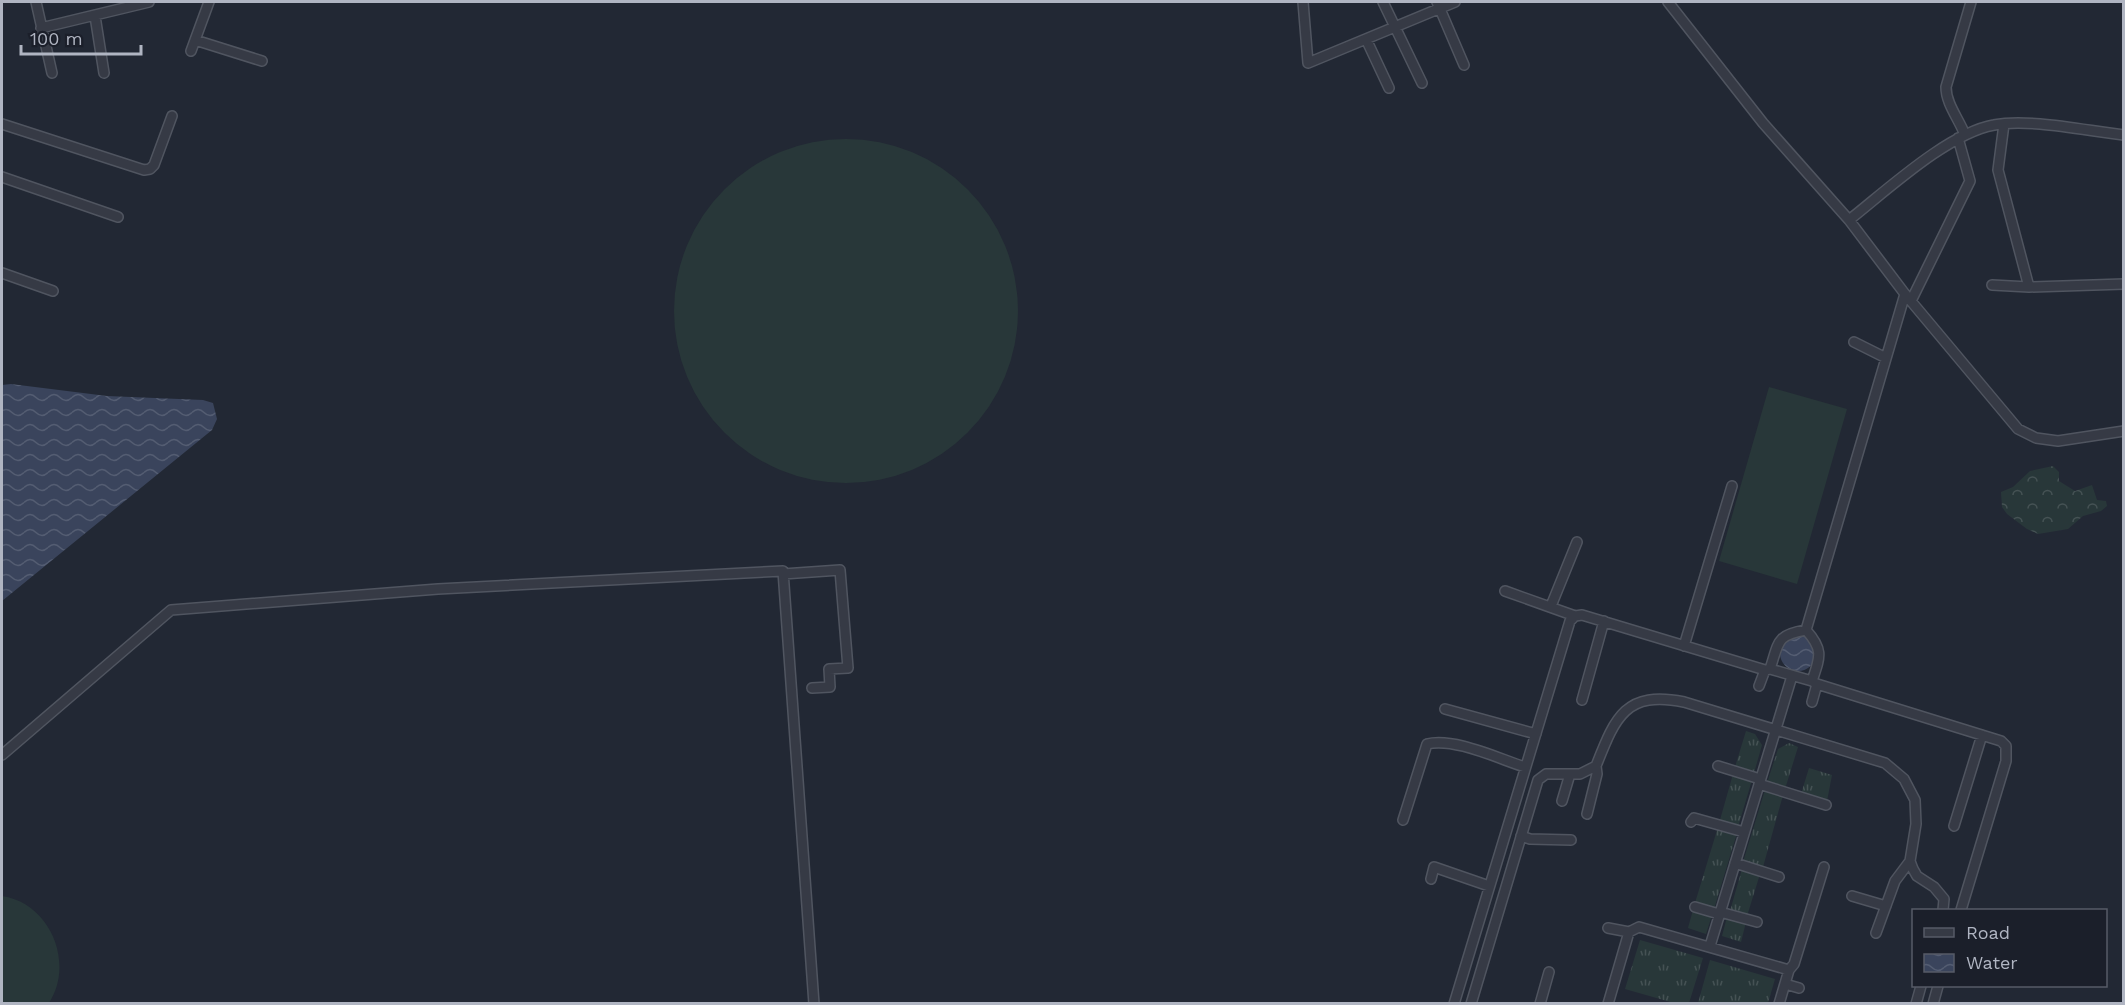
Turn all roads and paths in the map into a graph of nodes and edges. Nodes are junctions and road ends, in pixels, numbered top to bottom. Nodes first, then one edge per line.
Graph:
1 (36, 2) edge
2 (149, 2) edge
3 (209, 2) edge
4 (1303, 2) edge
5 (1383, 2) edge
6 (1455, 2) edge
7 (1668, 2) edge
8 (1971, 2) edge
9 (1439, 5) edge
10 (95, 16) junction
11 (1394, 27) junction
12 (41, 28) junction
13 (1366, 39) junction
14 (195, 40) junction
15 (191, 51) dead end
16 (262, 61) dead end
17 (1464, 65) dead end
18 (52, 73) dead end
19 (104, 73) dead end
20 (1422, 83) dead end
21 (1389, 88) dead end
22 (172, 116) dead end
23 (2, 124) edge
24 (2004, 124) junction
25 (2124, 135) edge
26 (1962, 137) junction
27 (2, 177) edge
28 (118, 217) dead end
29 (1849, 220) junction
30 (2, 273) edge
31 (2124, 284) edge
32 (1992, 285) dead end
33 (2029, 287) junction
34 (53, 291) dead end
35 (1908, 297) junction
36 (1854, 342) dead end
37 (1886, 358) junction
38 (2124, 431) edge
39 (1731, 486) dead end
40 (1577, 542) dead end
41 (783, 574) junction
42 (1505, 591) dead end
43 (1551, 606) junction
44 (1575, 616) junction
45 (1604, 621) junction
46 (1806, 630) junction
47 (1684, 646) junction
48 (1767, 669) junction
49 (1792, 676) junction
50 (1815, 683) junction
51 (1760, 686) dead end
52 (812, 688) dead end
53 (1582, 700) dead end
54 (1812, 702) dead end
55 (1445, 709) dead end
56 (1801, 725) dead end
57 (1776, 730) junction
58 (1536, 734) junction
59 (1982, 735) junction
60 (1798, 737) junction
61 (2, 754) edge
62 (1596, 766) junction
63 (1718, 766) dead end
64 (1525, 767) junction
65 (1570, 774) junction
66 (1760, 781) junction
67 (1562, 801) dead end
68 (1826, 805) dead end
69 (1587, 814) dead end
70 (1403, 820) dead end
71 (1691, 822) dead end
72 (1954, 826) dead end
73 (1744, 832) junction
74 (1521, 836) junction
75 (1570, 840) dead end
76 (1910, 861) junction
77 (1735, 863) junction
78 (1824, 867) dead end
79 (1779, 877) dead end
80 (1431, 879) dead end
81 (1490, 886) junction
82 (1852, 896) dead end
83 (1886, 906) junction
84 (1695, 907) dead end
85 (1943, 909) edge
86 (1961, 909) edge
87 (1720, 913) junction
88 (1757, 922) dead end
89 (1608, 928) dead end
90 (1629, 932) junction
91 (1876, 933) dead end
92 (1461, 944) dead end
93 (1471, 946) junction
94 (1710, 946) junction
95 (1789, 970) junction
96 (1549, 972) dead end
97 (1785, 984) junction
98 (1921, 987) edge
99 (1938, 987) edge
100 (1798, 988) dead end
101 (1446, 990) dead end
102 (1457, 993) junction
103 (814, 1004) edge
104 (1454, 1004) edge
105 (1471, 1004) edge
106 (1540, 1004) edge
107 (1608, 1004) edge
108 (1779, 1004) edge
109 (1916, 1004) edge
110 (1933, 1004) edge

1 - 12 street
2 - 10 street
3 - 14 street
4 - 13 street
5 - 11 street
6 - 9 street
7 - 29 street
8 - 26 street
9 - 11 street
9 - 17 street
10 - 12 street
10 - 19 street
11 - 13 street
11 - 20 street
12 - 18 street
13 - 21 street
14 - 15 street
14 - 16 street
22 - 23 street
24 - 25 street
24 - 26 street
24 - 33 street
26 - 29 street
26 - 35 street
27 - 28 street
29 - 35 street
30 - 34 street
31 - 33 street
32 - 33 street
35 - 37 street
35 - 38 street
36 - 37 street
37 - 46 street
39 - 47 street
40 - 43 street
41 - 52 street
41 - 61 street
41 - 103 street
42 - 43 street
43 - 44 street
44 - 45 street
44 - 58 street
45 - 47 street
45 - 53 street
46 - 48 street
46 - 50 street
47 - 48 street
48 - 49 street
48 - 51 street
49 - 50 street
49 - 57 street
50 - 54 street
50 - 59 street
55 - 58 street
56 - 60 street
57 - 60 street
57 - 62 street
57 - 66 street
58 - 64 street
59 - 72 street
59 - 86 street
60 - 76 street
62 - 65 street
62 - 69 street
63 - 66 street
64 - 70 street
64 - 81 street
65 - 67 street
65 - 74 street
66 - 68 street
66 - 73 street
71 - 73 street
73 - 77 street
74 - 75 street
74 - 105 street
76 - 83 street
76 - 85 street
77 - 79 street
77 - 87 street
78 - 95 street
80 - 81 street
81 - 93 street
82 - 83 street
83 - 91 street
84 - 87 street
87 - 88 street
87 - 94 street
89 - 90 street
90 - 94 street
90 - 107 street
92 - 93 street
93 - 102 street
94 - 95 street
95 - 97 street
96 - 106 street
97 - 100 street
97 - 108 street
98 - 109 street
99 - 110 street
101 - 102 street
102 - 104 street

